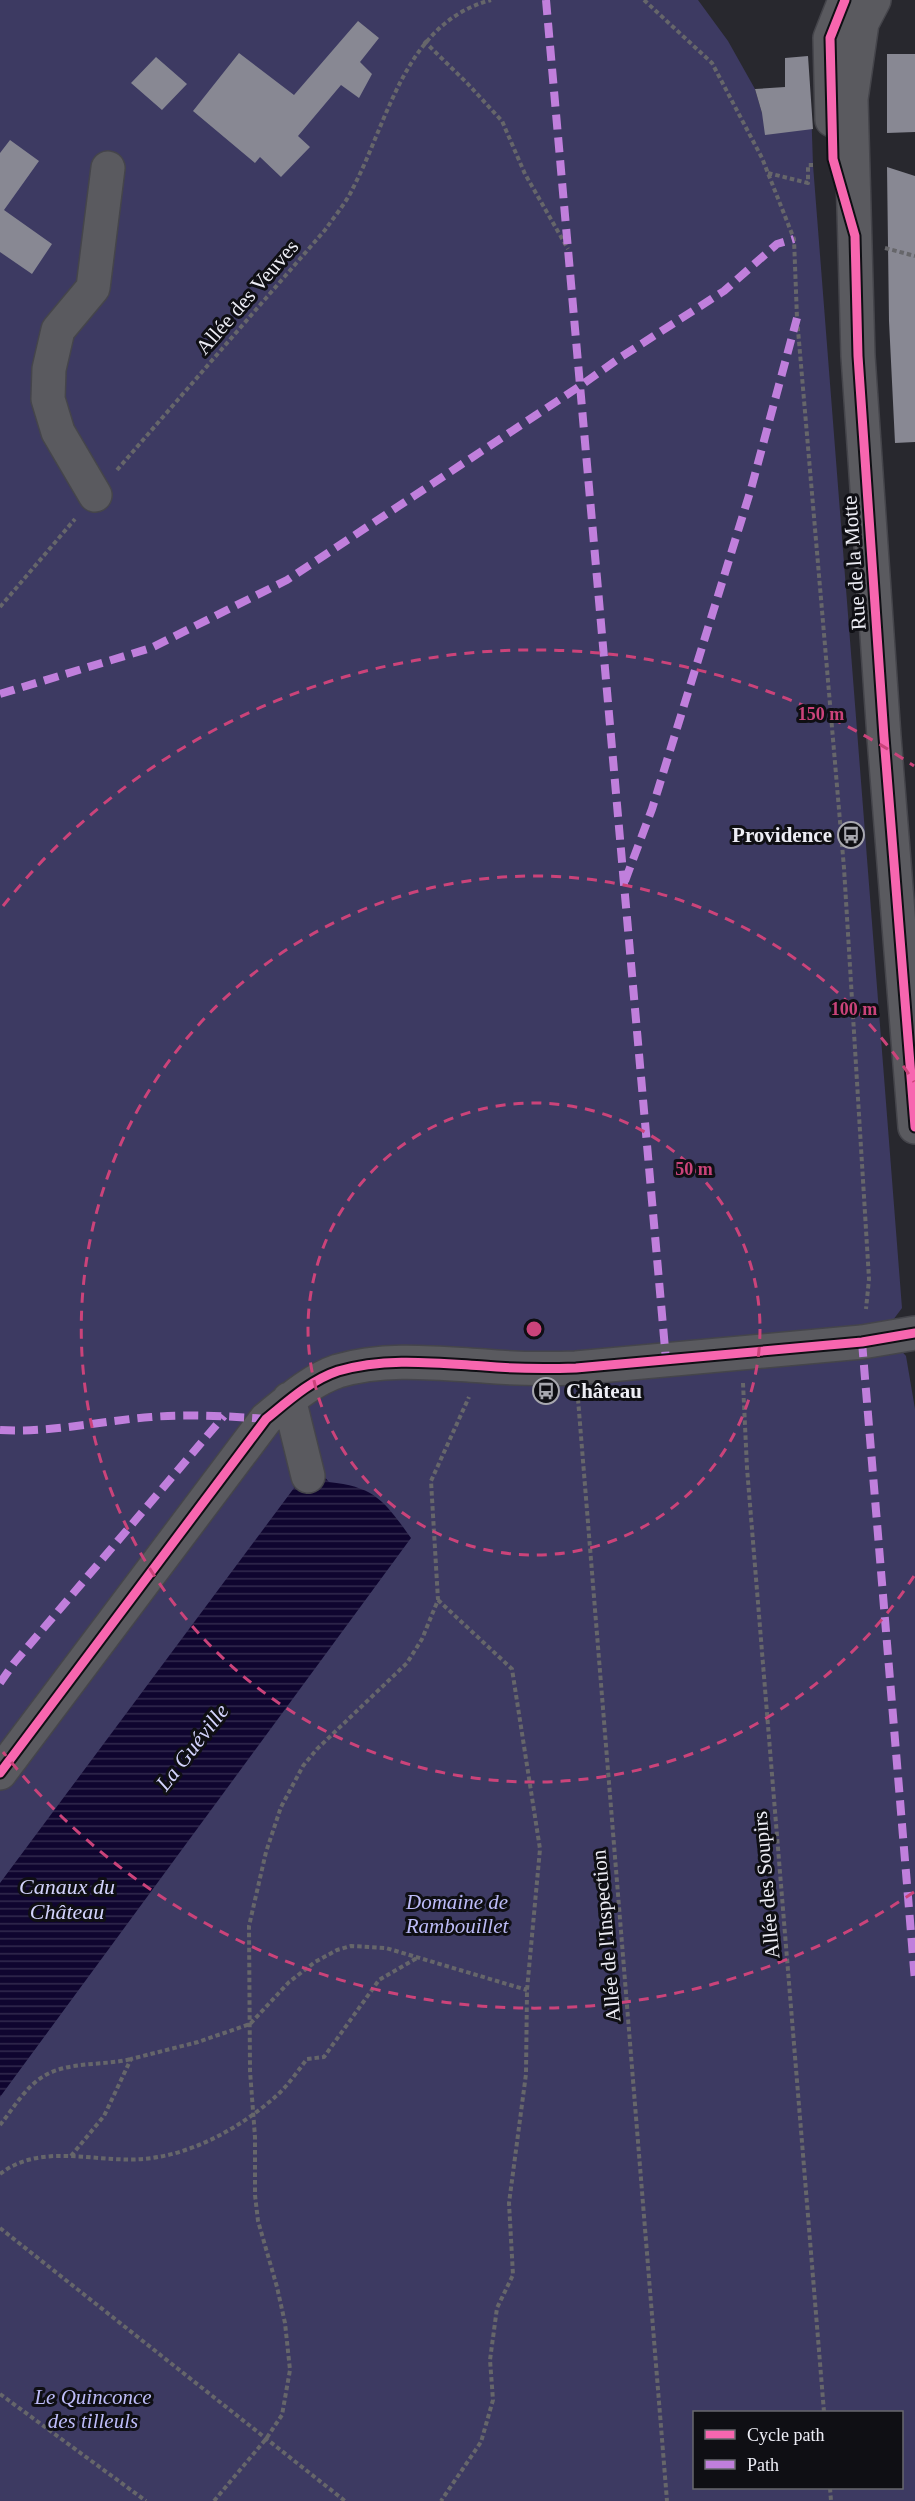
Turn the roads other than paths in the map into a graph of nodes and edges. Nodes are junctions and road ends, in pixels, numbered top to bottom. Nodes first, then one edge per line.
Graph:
1 (844, 0) edge
2 (874, 0) edge
3 (108, 168) dead end
4 (867, 241) junction
5 (95, 495) road end
6 (915, 1127) edge
7 (915, 1333) edge
8 (289, 1399) junction
9 (308, 1476) dead end
10 (0, 1773) edge

1 - 4 street, Rue de la Motte
2 - 4 street, Rue de la Motte
3 - 5 street
4 - 6 street, Rue de la Motte
7 - 8 street
8 - 9 street
8 - 10 street

